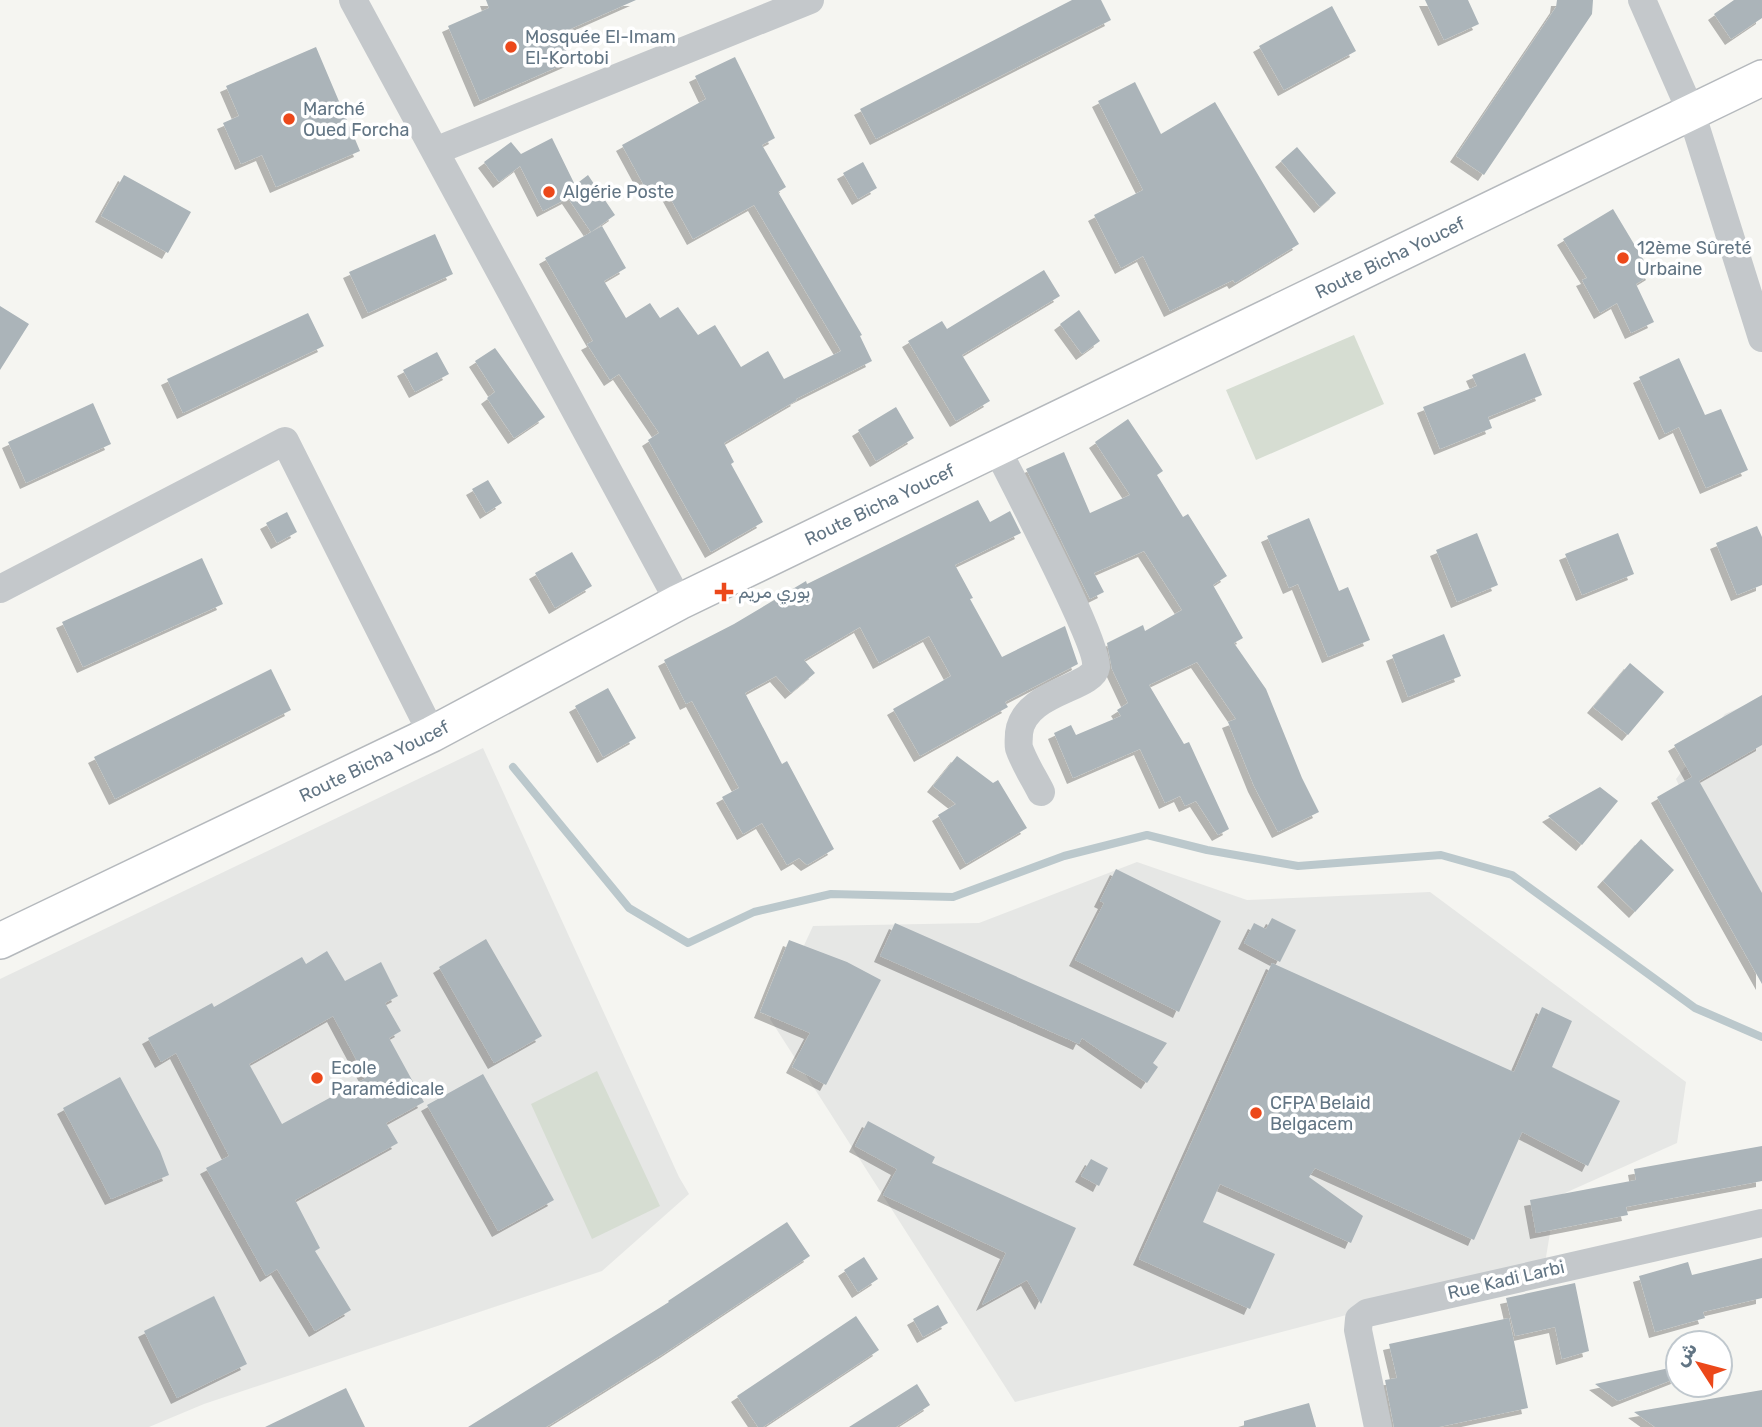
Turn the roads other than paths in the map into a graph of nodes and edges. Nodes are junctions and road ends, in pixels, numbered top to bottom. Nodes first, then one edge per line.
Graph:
1 (353, 0) edge
2 (810, 0) edge
3 (1642, 0) edge
4 (1762, 78) edge
5 (1691, 112) junction
6 (435, 151) junction
7 (1762, 338) edge
8 (996, 447) junction
9 (0, 589) edge
10 (679, 602) junction
11 (432, 734) junction
12 (1041, 792) dead end
13 (0, 941) edge
14 (1762, 1223) edge
15 (1378, 1427) edge

1 - 6 street
2 - 6 street
3 - 5 street
4 - 5 main road, Route Bicha Youcef
5 - 7 street
5 - 8 main road, Route Bicha Youcef
6 - 10 street
8 - 10 main road, Route Bicha Youcef
8 - 12 street
9 - 11 street
10 - 11 main road, Route Bicha Youcef
11 - 13 main road, Route Bicha Youcef
14 - 15 street, Rue Kadi Larbi

